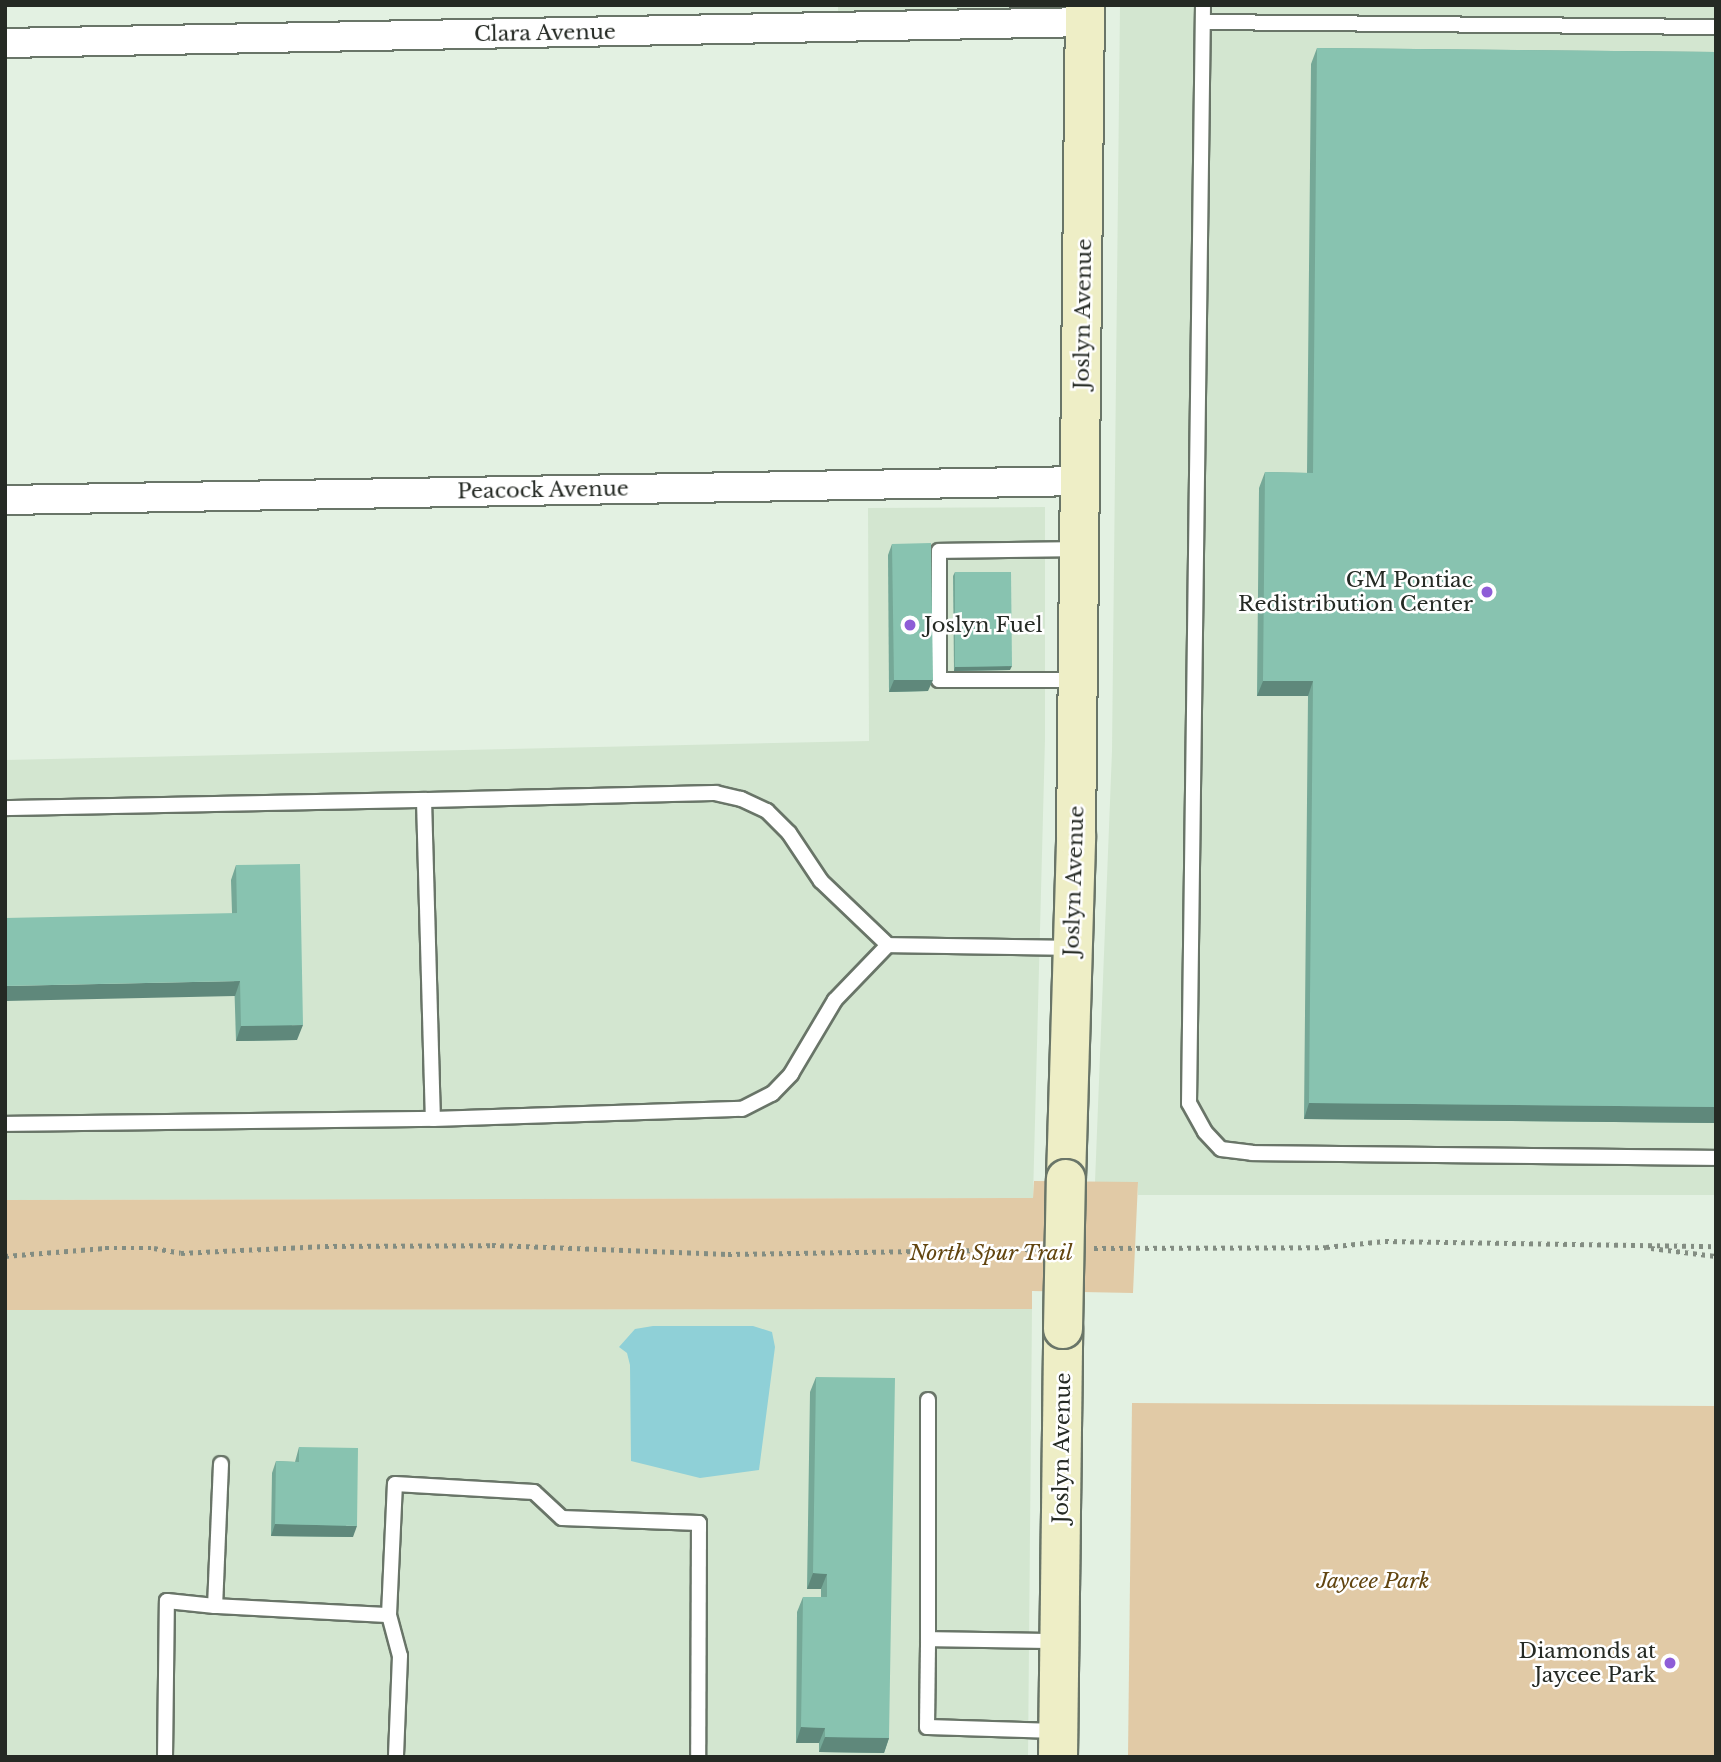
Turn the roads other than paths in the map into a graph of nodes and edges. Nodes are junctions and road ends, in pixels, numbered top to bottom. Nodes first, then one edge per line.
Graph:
1 (1203, 5) edge
2 (1085, 14) edge
3 (1203, 22) junction
4 (1716, 27) edge
5 (5, 43) edge
6 (1081, 481) junction
7 (5, 500) edge
8 (1080, 549) junction
9 (1078, 680) junction
10 (424, 800) junction
11 (5, 808) edge
12 (888, 946) junction
13 (1073, 948) junction
14 (433, 1119) junction
15 (5, 1124) edge
16 (1716, 1158) edge
17 (928, 1400) dead end
18 (221, 1464) dead end
19 (215, 1606) junction
20 (389, 1615) junction
21 (928, 1639) junction
22 (1059, 1641) junction
23 (1058, 1744) edge
24 (165, 1757) edge
25 (396, 1757) edge
26 (698, 1757) edge

1 - 3 lane
2 - 5 street, Clara Avenue
2 - 6 main road, Joslyn Avenue
3 - 4 lane
3 - 16 lane
6 - 7 street, Peacock Avenue
6 - 8 main road, Joslyn Avenue
8 - 9 main road, Joslyn Avenue
8 - 9 lane
9 - 13 main road, Joslyn Avenue
10 - 11 lane
10 - 12 lane
10 - 14 lane
12 - 13 lane
12 - 14 lane
13 - 22 main road, Joslyn Avenue, bridge
14 - 15 lane
17 - 21 lane
18 - 19 lane
19 - 20 lane
19 - 24 lane
20 - 25 lane
20 - 26 lane
21 - 22 lane
21 - 23 lane
22 - 23 main road, Joslyn Avenue

